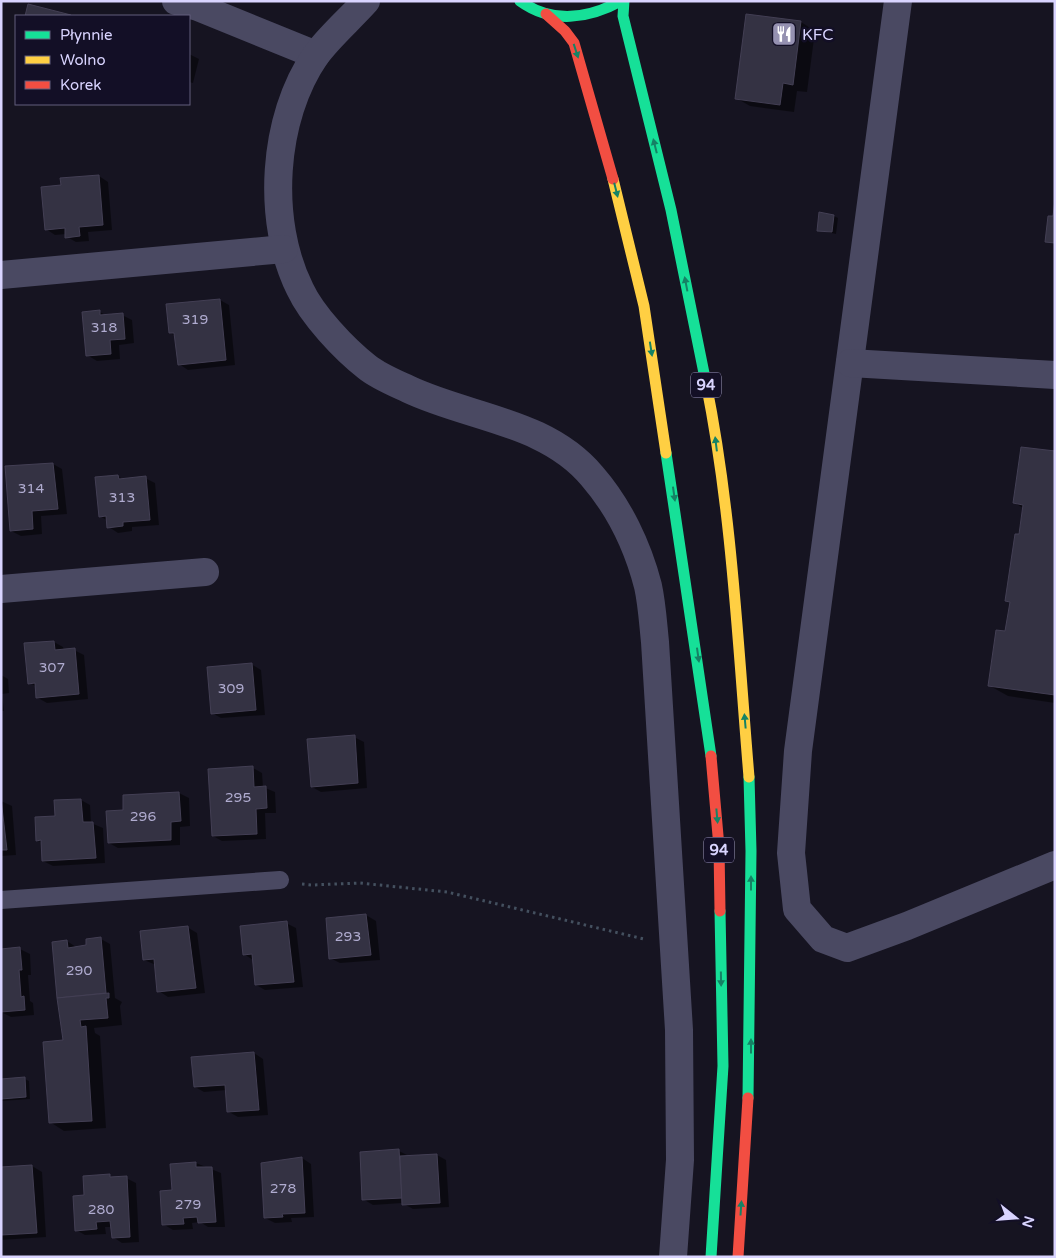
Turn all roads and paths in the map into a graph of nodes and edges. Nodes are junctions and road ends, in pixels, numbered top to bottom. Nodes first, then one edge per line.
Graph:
1 (176, 1) edge
2 (366, 1) edge
3 (520, 1) edge
4 (622, 1) edge
5 (898, 1) edge
6 (546, 14) junction
7 (316, 55) junction
8 (284, 250) junction
9 (1, 275) edge
10 (850, 363) junction
11 (1055, 375) edge
12 (205, 572) dead end
13 (1, 589) edge
14 (1055, 865) edge
15 (280, 880) joint
16 (1, 900) edge
17 (650, 941) dead end
18 (673, 1257) edge
19 (711, 1257) edge
20 (738, 1257) edge

1 - 7 street
2 - 7 street
3 - 6 main road, 94
4 - 6 main road, 94
20 -> 4 main road, 94
5 - 10 street
6 -> 19 main road, 94
7 - 8 street
8 - 9 street
8 - 18 street
10 - 11 street
10 - 14 street
12 - 13 street
15 - 16 lane
15 - 17 path

